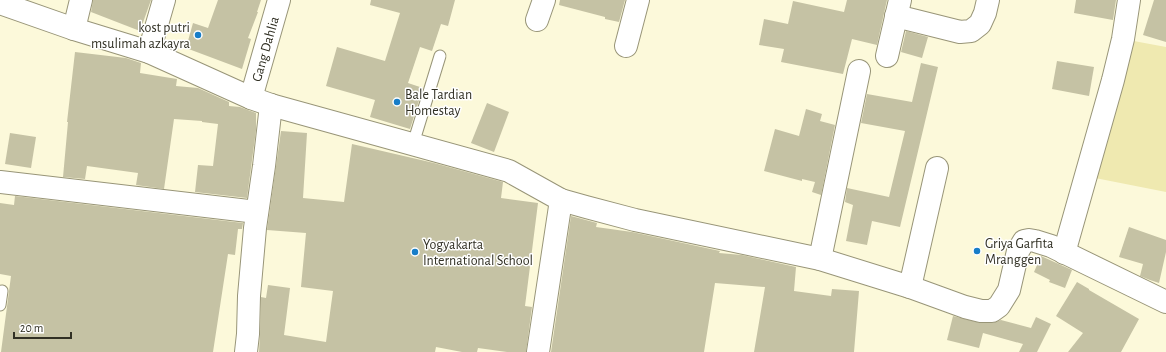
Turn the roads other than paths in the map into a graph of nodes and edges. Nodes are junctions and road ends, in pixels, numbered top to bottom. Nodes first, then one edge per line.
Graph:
1 (164, 0) edge
2 (279, 0) edge
3 (638, 0) edge
4 (988, 0) edge
5 (1129, 0) edge
6 (78, 2) edge
7 (0, 4) edge
8 (898, 8) edge
9 (74, 28) junction
10 (626, 46) dead end
11 (149, 52) junction
12 (440, 56) dead end
13 (887, 56) dead end
14 (859, 71) dead end
15 (261, 101) junction
16 (413, 144) junction
17 (937, 168) dead end
18 (0, 182) edge
19 (561, 200) junction
20 (257, 212) junction
21 (1064, 253) junction
22 (820, 259) junction
23 (910, 287) junction
24 (2, 291) dead end
25 (1166, 302) edge
26 (0, 305) edge
27 (246, 352) edge
28 (538, 352) edge

1 - 11 street
2 - 15 street, Gang Dahlia
3 - 10 street
4 - 8 street
5 - 21 street
6 - 9 street
7 - 9 street
8 - 13 street
9 - 11 street
11 - 15 street
12 - 16 lane
14 - 22 street
15 - 16 street
15 - 20 street, Gang Dahlia
16 - 19 street
17 - 23 street
18 - 20 street
19 - 22 street
19 - 28 street
20 - 27 street, Gang Dahlia
21 - 23 street
21 - 25 street
22 - 23 street
24 - 26 lane

